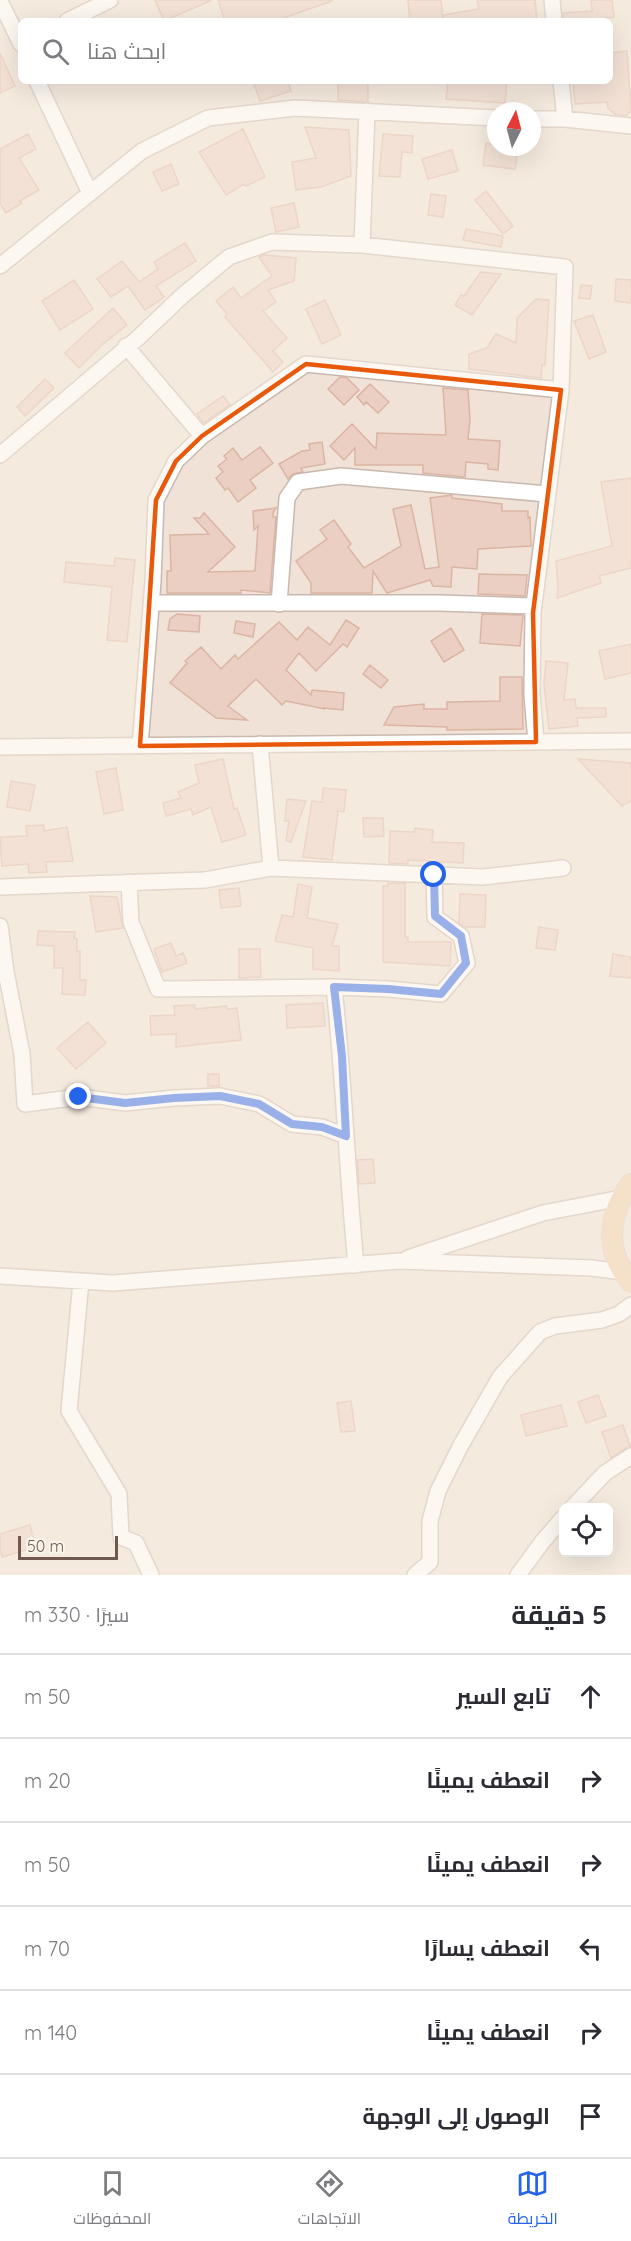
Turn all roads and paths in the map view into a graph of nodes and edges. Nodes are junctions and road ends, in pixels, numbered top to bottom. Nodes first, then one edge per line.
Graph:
1 (110, 0) edge
2 (552, 0) edge
3 (0, 1) edge
4 (73, 18) edge
5 (554, 18) edge
6 (18, 38) edge
7 (38, 84) edge
8 (561, 84) edge
9 (367, 111) junction
10 (487, 118) edge
11 (541, 119) edge
12 (565, 119) junction
13 (631, 126) edge
14 (89, 191) junction
15 (362, 245) junction
16 (0, 266) edge
17 (126, 346) junction
18 (561, 390) junction
19 (202, 436) junction
20 (0, 455) edge
21 (547, 494) junction
22 (151, 603) junction
23 (279, 604) junction
24 (534, 606) junction
25 (631, 741) edge
26 (536, 742) junction
27 (260, 744) junction
28 (140, 746) junction
29 (0, 747) edge
30 (271, 868) junction
31 (563, 868) dead end
32 (434, 875) junction
33 (129, 882) junction
34 (0, 887) edge
35 (0, 926) edge
36 (334, 987) junction
37 (346, 1136) junction
38 (628, 1187) edge
39 (400, 1261) junction
40 (356, 1265) junction
41 (0, 1276) edge
42 (627, 1277) edge
43 (81, 1281) junction
44 (631, 1305) edge
45 (631, 1456) edge
46 (578, 1503) edge
47 (559, 1523) edge
48 (151, 1575) edge
49 (415, 1575) edge
50 (518, 1575) edge

1 - 4 street
2 - 5 street
3 - 6 street
7 - 14 street
8 - 12 street
9 - 10 street
9 - 14 street
9 - 15 street
11 - 12 street
12 - 13 street
14 - 16 street
15 - 17 street
15 - 18 street
17 - 19 street
17 - 20 street
18 - 19 street
18 - 21 street
19 - 22 street
21 - 23 street
21 - 24 street
22 - 23 street
22 - 28 street
23 - 24 street
24 - 26 street
25 - 26 street
26 - 27 street
27 - 28 street
27 - 30 street
28 - 29 street
30 - 32 street
30 - 33 street
31 - 32 street
32 - 36 street
33 - 34 street
33 - 36 street
35 - 37 street
36 - 37 street
37 - 40 street
38 - 39 street
38 - 42 main road
39 - 40 street
39 - 42 street
40 - 43 street
41 - 43 street
43 - 48 street
44 - 49 street
45 - 46 street
47 - 50 street

